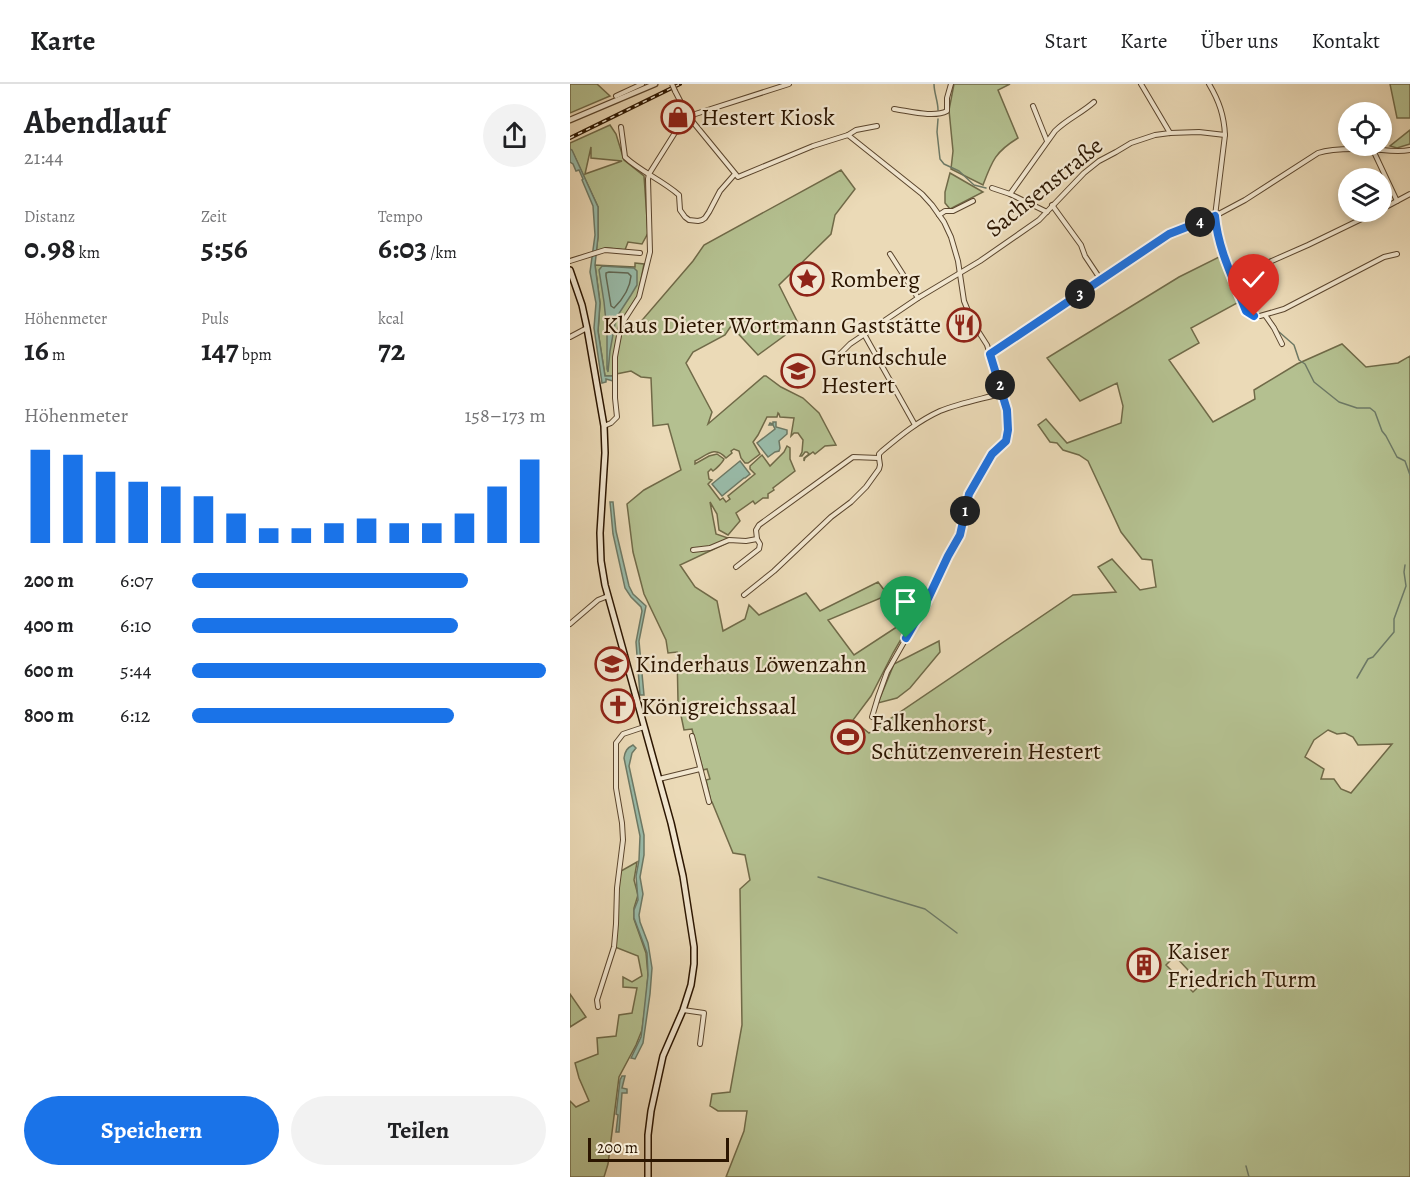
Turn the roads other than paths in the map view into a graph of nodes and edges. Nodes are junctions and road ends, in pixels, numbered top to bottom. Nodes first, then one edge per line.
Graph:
1 (642, 84) edge
2 (655, 84) edge
3 (672, 84) edge
4 (789, 84) edge
5 (951, 84) edge
6 (1140, 84) edge
7 (1209, 84) edge
8 (616, 96) dead end
9 (1094, 102) dead end
10 (1033, 106) dead end
11 (894, 109) dead end
12 (688, 116) junction
13 (570, 120) edge
14 (877, 126) dead end
15 (621, 127) dead end
16 (1170, 133) junction
17 (848, 135) junction
18 (1225, 135) junction
19 (1047, 142) junction
20 (1410, 150) edge
21 (1338, 151) edge
22 (1392, 152) edge
23 (1376, 156) edge
24 (649, 174) junction
25 (734, 175) junction
26 (992, 188) dead end
27 (1010, 194) junction
28 (1410, 194) edge
29 (973, 201) dead end
30 (1397, 201) junction
31 (1392, 204) edge
32 (1052, 205) junction
33 (1047, 212) junction
34 (939, 215) junction
35 (1215, 216) junction
36 (1355, 222) edge
37 (640, 253) dead end
38 (890, 254) dead end
39 (1397, 254) dead end
40 (570, 261) edge
41 (570, 270) edge
42 (960, 273) junction
43 (1233, 278) junction
44 (1101, 280) junction
45 (918, 298) junction
46 (1265, 315) junction
47 (587, 328) junction
48 (864, 334) junction
49 (570, 337) edge
50 (1282, 344) dead end
51 (990, 354) junction
52 (833, 361) dead end
53 (1003, 393) junction
54 (915, 425) junction
55 (604, 426) junction
56 (879, 458) junction
57 (757, 539) junction
58 (693, 550) dead end
59 (736, 567) dead end
60 (744, 595) dead end
61 (608, 596) junction
62 (570, 624) edge
63 (872, 717) dead end
64 (644, 727) junction
65 (692, 736) dead end
66 (700, 769) junction
67 (659, 779) junction
68 (709, 802) dead end
69 (598, 1007) dead end
70 (683, 1010) junction
71 (700, 1044) dead end
72 (648, 1177) edge

1 - 8 street
2 - 13 street
3 - 12 street, bridge
4 - 12 street
5 - 11 street
6 - 16 street
7 - 18 street
9 - 19 street
10 - 19 street
12 - 24 street
12 - 25 street
14 - 17 street
15 - 24 street
16 - 18 street, Sachsenstraße
16 - 32 street, Sachsenstraße
17 - 25 street
17 - 34 street
18 - 35 street
19 - 27 street
20 - 22 street
21 - 35 street
23 - 30 street
24 - 25 street
24 - 55 street
26 - 27 street
27 - 33 street
28 - 30 street
29 - 34 street
30 - 31 street
32 - 33 street, Sachsenstraße
32 - 44 street
33 - 42 street, Sachsenstraße
34 - 42 street
35 - 43 street
35 - 44 street
36 - 43 street
37 - 40 street
38 - 45 street
39 - 46 street
41 - 47 main road
42 - 45 street, Sachsenstraße
42 - 51 street
43 - 46 street
44 - 51 street
45 - 48 street, Sachsenstraße
46 - 50 street
47 - 49 street
47 - 55 main road
48 - 52 street, Sachsenstraße
48 - 54 street
51 - 53 street
53 - 54 street
53 - 63 street
54 - 56 street
55 - 61 main road
56 - 57 street
56 - 60 street
57 - 58 street
57 - 59 street
61 - 62 street
61 - 64 main road
64 - 67 main road
64 - 69 street
65 - 66 street
66 - 67 street
66 - 68 street
67 - 70 main road
70 - 71 street
70 - 72 main road

